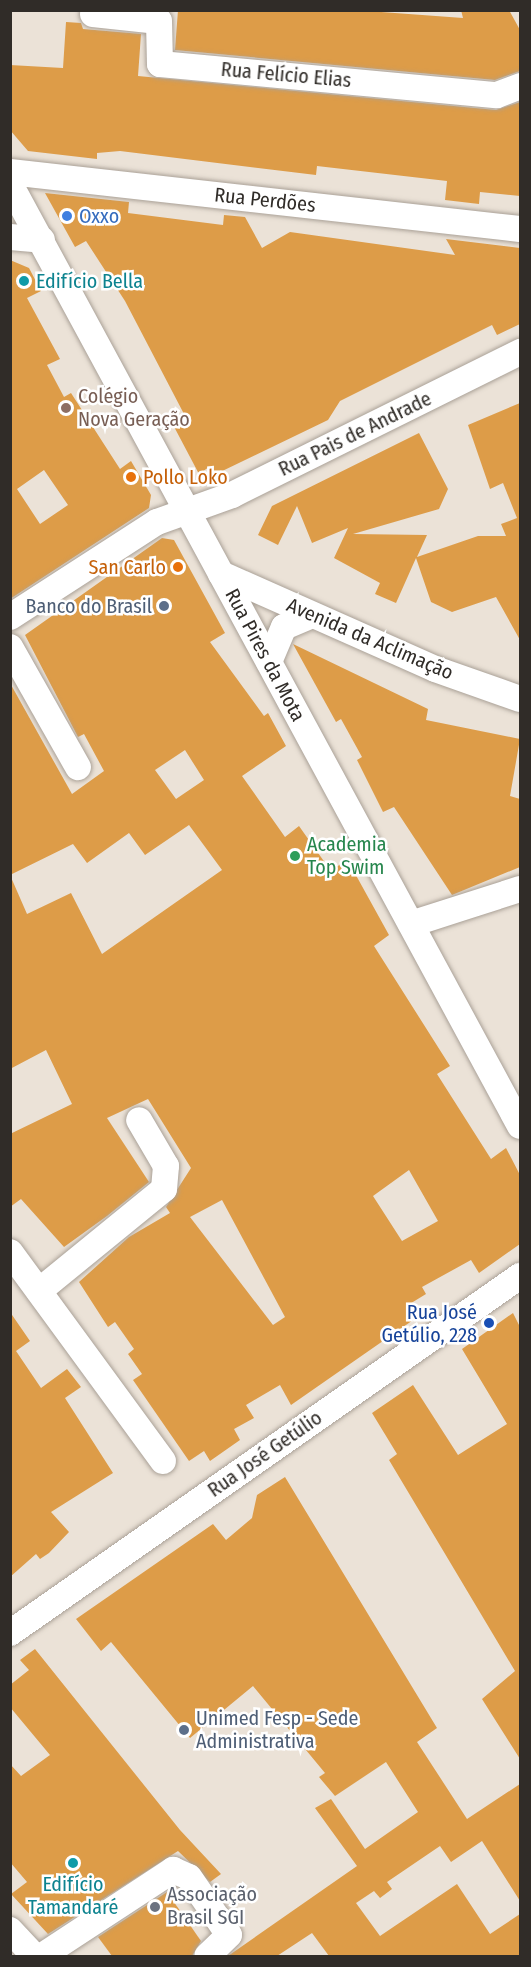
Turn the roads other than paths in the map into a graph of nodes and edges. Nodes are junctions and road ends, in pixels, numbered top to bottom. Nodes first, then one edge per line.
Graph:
1 (93, 14) dead end
2 (520, 86) edge
3 (10, 172) edge
4 (10, 184) edge
5 (520, 229) edge
6 (10, 237) edge
7 (42, 240) junction
8 (520, 351) edge
9 (186, 510) junction
10 (221, 574) junction
11 (312, 615) junction
12 (10, 617) edge
13 (10, 647) edge
14 (269, 662) junction
15 (520, 699) edge
16 (78, 767) dead end
17 (520, 889) edge
18 (411, 924) junction
19 (139, 1120) dead end
20 (520, 1126) edge
21 (10, 1252) edge
22 (520, 1276) edge
23 (39, 1291) junction
24 (163, 1461) dead end
25 (10, 1633) edge
26 (10, 1930) edge
27 (34, 1956) edge
28 (42, 1956) edge
29 (207, 1956) edge

1 - 2 street, Rua Felício Elias
3 - 5 street, Rua Perdões
4 - 7 street, Rua Pires da Mota
6 - 7 street
7 - 9 street, Rua Pires da Mota
8 - 9 street, Rua Pais de Andrade
9 - 10 street, Rua Pires da Mota
9 - 12 street, Rua Pais de Andrade
10 - 11 street, Avenida da Aclimação
10 - 14 street, Rua Pires da Mota
11 - 14 street
11 - 15 street, Avenida da Aclimação
13 - 16 street
14 - 18 street, Rua Pires da Mota
17 - 18 street
18 - 20 street, Rua Pires da Mota
19 - 23 street
21 - 23 street
22 - 25 street, Rua José Getúlio
23 - 24 street
26 - 27 street
28 - 29 street

